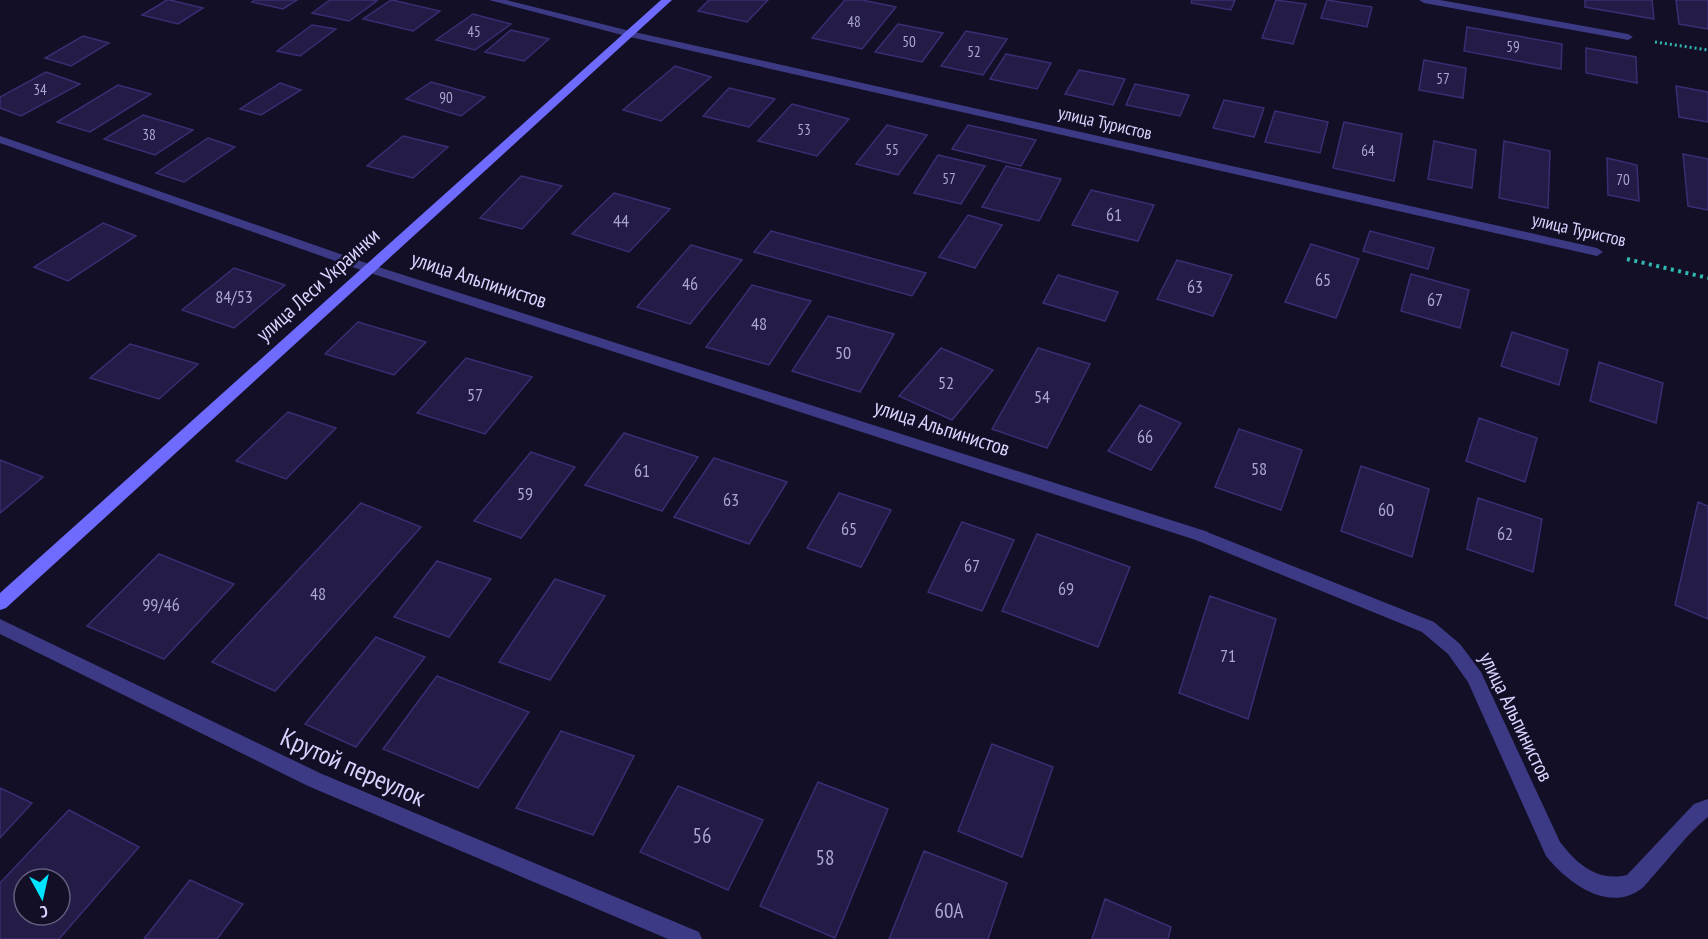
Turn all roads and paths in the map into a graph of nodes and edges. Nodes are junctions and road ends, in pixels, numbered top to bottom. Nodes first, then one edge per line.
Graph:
1 (494, 0) edge
2 (667, 0) edge
3 (1424, 0) edge
4 (630, 34) junction
5 (1628, 37) joint
6 (1708, 50) edge
7 (0, 139) edge
8 (1597, 252) joint
9 (368, 268) junction
10 (1708, 278) edge
11 (0, 603) edge
12 (0, 626) edge
13 (1708, 808) edge
14 (692, 939) edge

1 - 4 street, улица Туристов
2 - 4 main road, улица Леси Украинки
3 - 5 street
4 - 8 street, улица Туристов
4 - 9 main road, улица Леси Украинки
5 - 6 path
7 - 9 street, улица Альпинистов
8 - 10 path, улица Туристов
9 - 11 main road, улица Леси Украинки
9 - 13 street, улица Альпинистов
12 - 14 street, Крутой переулок

